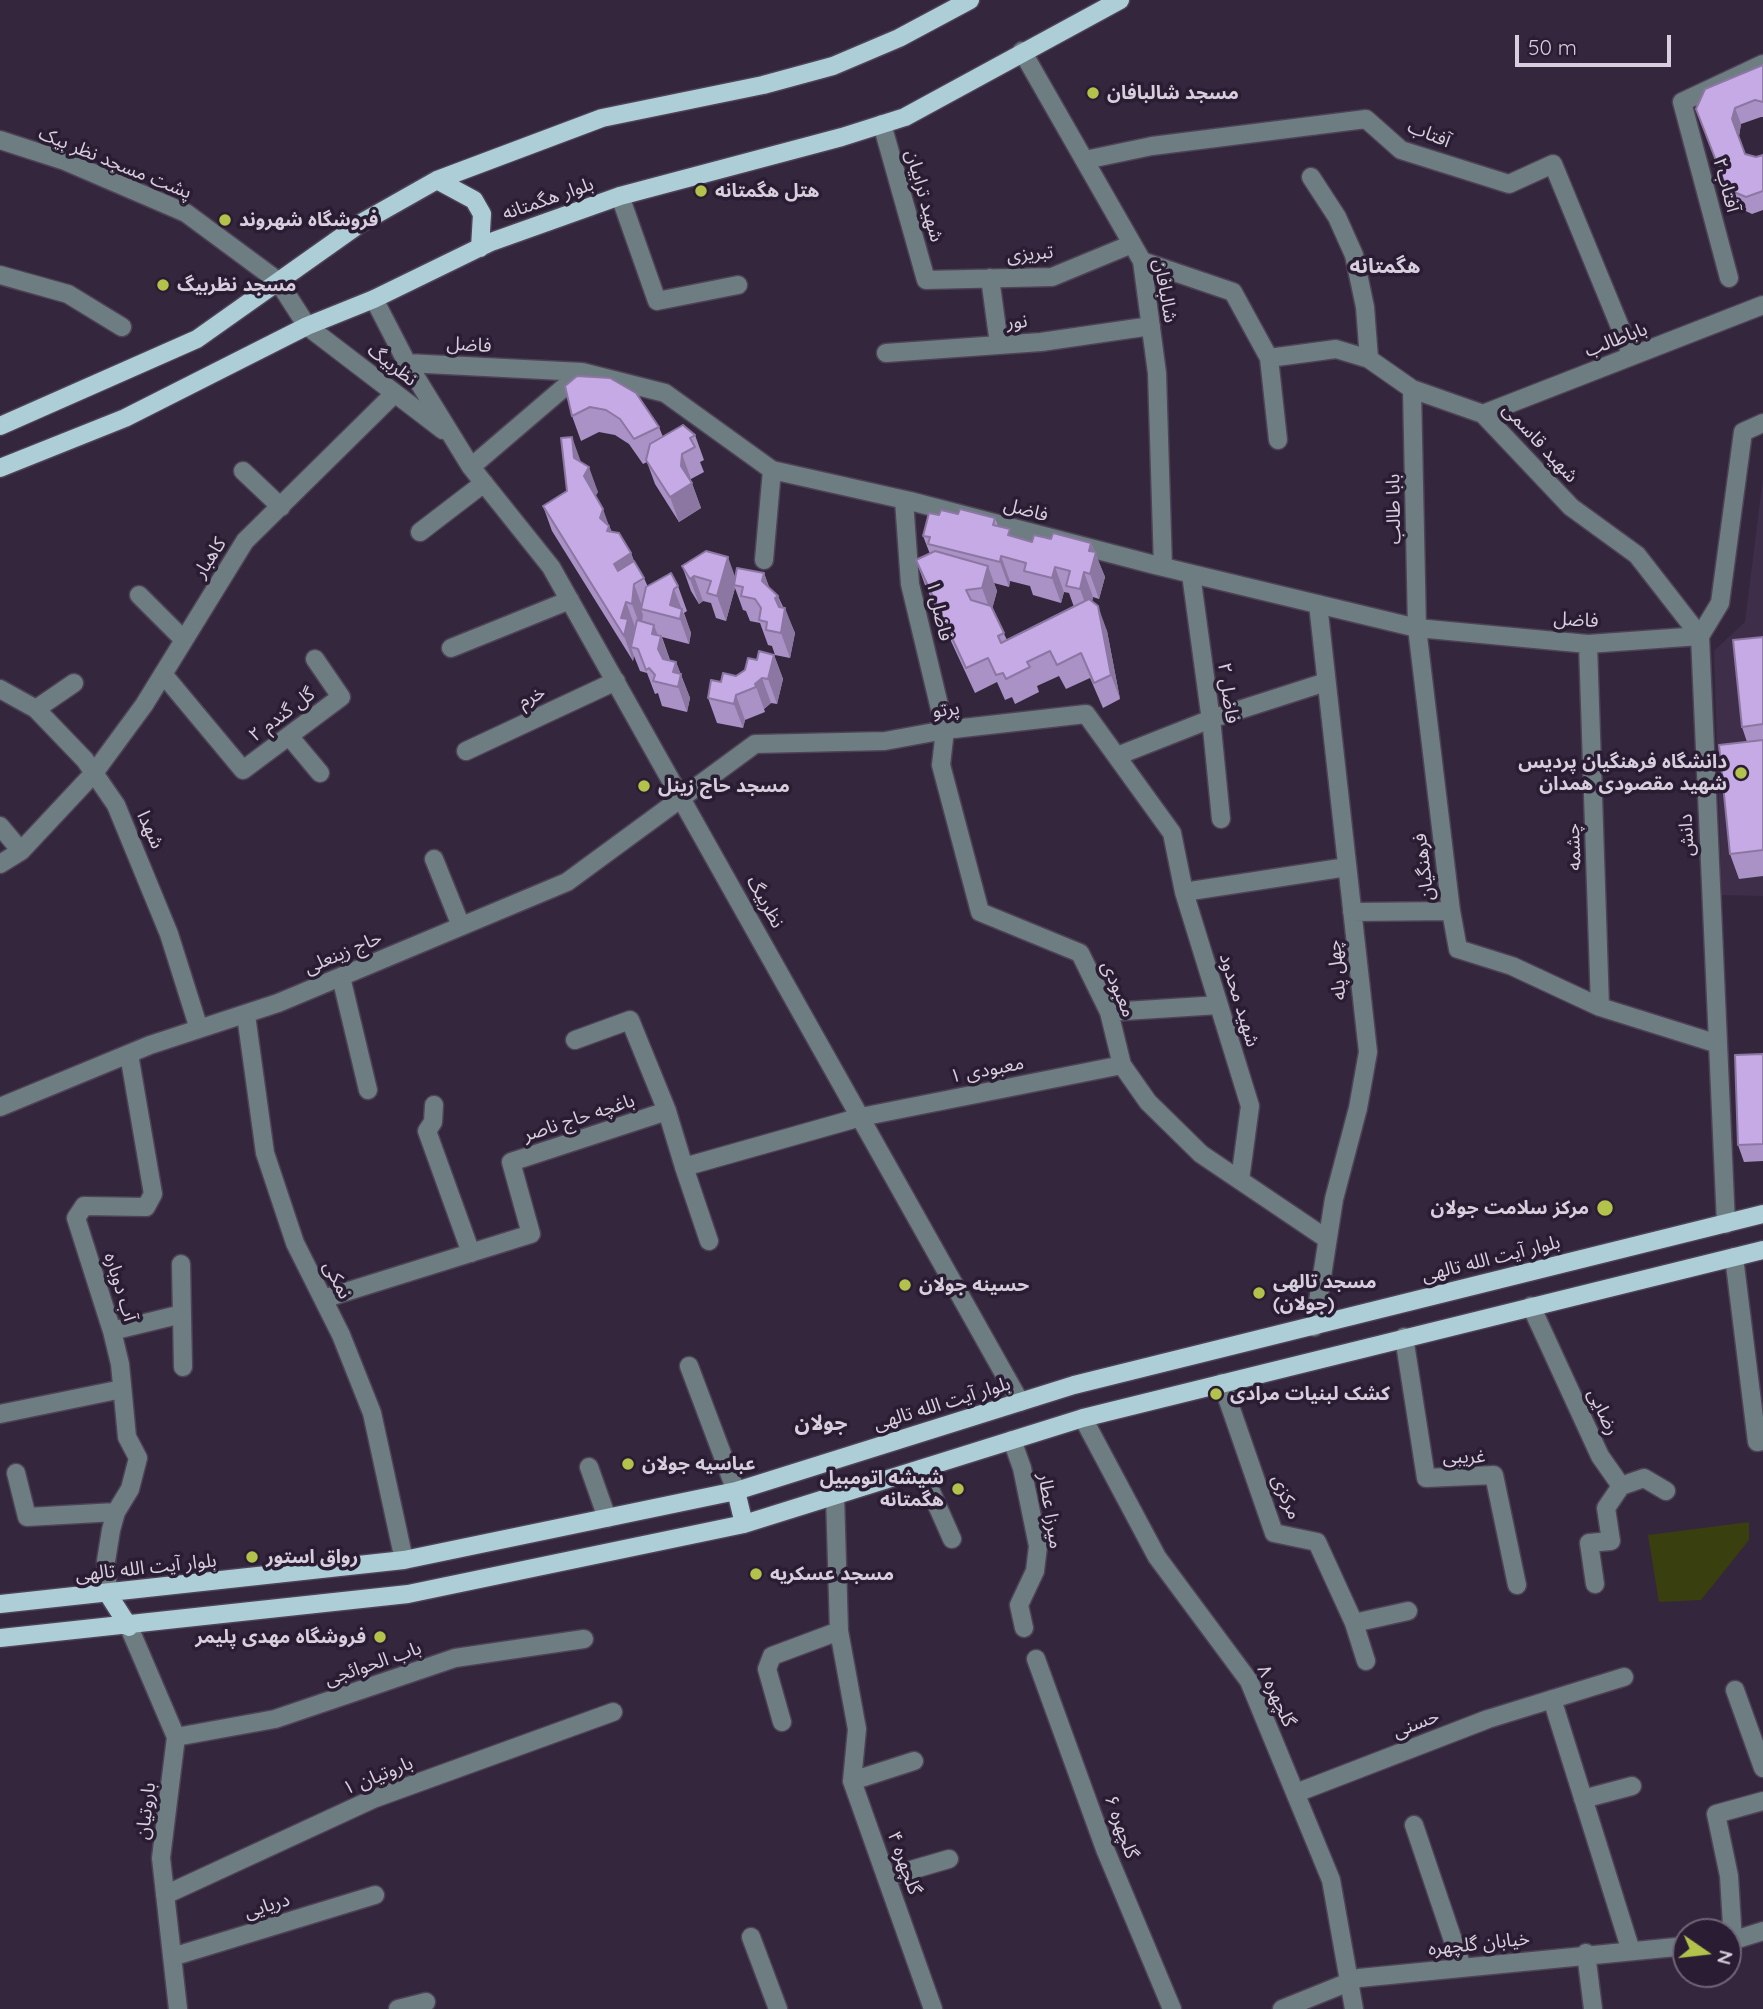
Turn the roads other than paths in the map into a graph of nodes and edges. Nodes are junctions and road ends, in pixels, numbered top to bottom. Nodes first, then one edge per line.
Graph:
1 (970, 0) edge
2 (1120, 0) edge
3 (1022, 51) junction
4 (1763, 64) edge
5 (882, 124) junction
6 (0, 140) edge
7 (1085, 160) junction
8 (1311, 177) dead end
9 (437, 180) junction
10 (620, 196) junction
11 (1132, 244) junction
12 (480, 247) junction
13 (1142, 261) junction
14 (0, 275) edge
15 (990, 278) junction
16 (1729, 278) dead end
17 (926, 279) joint
18 (278, 281) junction
19 (738, 285) dead end
20 (374, 299) junction
21 (1763, 305) edge
22 (307, 326) junction
23 (1151, 326) junction
24 (122, 327) dead end
25 (999, 345) junction
26 (886, 353) dead end
27 (1632, 356) junction
28 (1269, 358) junction
29 (1369, 359) junction
30 (407, 363) junction
31 (582, 372) junction
32 (1412, 389) junction
33 (394, 394) junction
34 (1483, 414) junction
35 (1763, 423) edge
36 (0, 426) edge
37 (452, 437) junction
38 (1278, 440) dead end
39 (471, 467) junction
40 (0, 468) edge
41 (772, 470) junction
42 (243, 471) dead end
43 (484, 483) junction
44 (904, 500) junction
45 (281, 507) junction
46 (420, 533) dead end
47 (764, 560) dead end
48 (1163, 567) junction
49 (1191, 574) junction
50 (139, 596) dead end
51 (570, 600) junction
52 (1318, 604) junction
53 (1417, 628) junction
54 (1700, 636) junction
55 (184, 640) junction
56 (1588, 644) junction
57 (451, 648) dead end
58 (315, 659) dead end
59 (163, 674) junction
60 (616, 681) junction
61 (1326, 682) junction
62 (74, 683) dead end
63 (0, 690) edge
64 (36, 709) junction
65 (1211, 719) junction
66 (945, 730) junction
67 (289, 736) junction
68 (466, 751) dead end
69 (1117, 756) junction
70 (94, 773) junction
71 (320, 773) dead end
72 (682, 797) junction
73 (1221, 819) dead end
74 (0, 826) edge
75 (1172, 833) joint
76 (21, 851) junction
77 (433, 859) dead end
78 (0, 864) edge
79 (1347, 867) junction
80 (1184, 892) junction
81 (1451, 911) junction
82 (1352, 912) junction
83 (461, 926) junction
84 (341, 977) junction
85 (1219, 1004) junction
86 (1600, 1007) junction
87 (1109, 1012) junction
88 (246, 1015) junction
89 (199, 1029) junction
90 (575, 1040) dead end
91 (1718, 1044) junction
92 (129, 1054) junction
93 (1122, 1065) junction
94 (368, 1090) dead end
95 (434, 1105) dead end
96 (0, 1107) edge
97 (667, 1111) junction
98 (861, 1117) junction
99 (684, 1167) junction
100 (1240, 1180) junction
101 (1763, 1214) edge
102 (1726, 1224) junction
103 (1327, 1239) junction
104 (709, 1241) dead end
105 (1763, 1250) edge
106 (471, 1252) junction
107 (1734, 1257) junction
108 (181, 1264) dead end
109 (323, 1299) junction
110 (1531, 1306) junction
111 (182, 1314) junction
112 (1314, 1327) junction
113 (112, 1331) junction
114 (1404, 1337) junction
115 (1320, 1357) junction
116 (690, 1366) dead end
117 (183, 1367) dead end
118 (1222, 1383) junction
119 (122, 1389) junction
120 (1020, 1402) junction
121 (0, 1414) edge
122 (1083, 1418) junction
123 (1012, 1440) junction
124 (1763, 1441) edge
125 (589, 1467) dead end
126 (921, 1469) junction
127 (16, 1473) dead end
128 (1621, 1486) junction
129 (736, 1491) junction
130 (1665, 1491) dead end
131 (835, 1496) junction
132 (116, 1512) junction
133 (607, 1518) junction
134 (744, 1524) junction
135 (952, 1539) dead end
136 (404, 1560) junction
137 (1595, 1584) dead end
138 (1517, 1585) dead end
139 (108, 1594) junction
140 (0, 1604) edge
141 (1408, 1611) dead end
142 (1354, 1623) junction
143 (129, 1627) junction
144 (1024, 1628) dead end
145 (839, 1631) junction
146 (0, 1638) edge
147 (584, 1639) dead end
148 (1036, 1659) dead end
149 (1366, 1661) dead end
150 (1624, 1677) dead end
151 (1735, 1690) dead end
152 (1552, 1699) junction
153 (613, 1712) dead end
154 (782, 1722) dead end
155 (176, 1737) junction
156 (914, 1761) dead end
157 (1763, 1767) edge
158 (852, 1781) junction
159 (1632, 1786) dead end
160 (1296, 1793) junction
161 (1583, 1799) junction
162 (1763, 1801) edge
163 (1414, 1825) dead end
164 (949, 1859) dead end
165 (887, 1877) junction
166 (165, 1895) junction
167 (375, 1895) dead end
168 (1730, 1918) edge
169 (1763, 1931) edge
170 (751, 1937) dead end
171 (1742, 1938) edge
172 (1672, 1947) edge
173 (1631, 1951) junction
174 (1586, 1953) junction
175 (172, 1957) junction
176 (1462, 1967) junction
177 (1348, 1983) junction
178 (426, 2002) dead end
179 (178, 2009) edge
180 (398, 2009) edge
181 (778, 2009) edge
182 (933, 2009) edge
183 (1172, 2009) edge
184 (1282, 2009) edge
185 (1354, 2009) edge
186 (1592, 2009) edge

1 - 9 main road
2 - 3 main road, بلوار هگمتانه
3 - 5 main road, بلوار هگمتانه
3 - 7 street, شالبافان
4 - 16 street, آفتاب۲
5 - 10 main road, بلوار هگمتانه
5 - 17 street, شهید ترابیان
6 - 18 street, پشت مسجد نظر بیک
7 - 11 street, شالبافان
7 - 27 street, آفتاب
8 - 29 street
9 - 12 main road
9 - 18 main road
10 - 12 main road, بلوار هگمتانه
10 - 19 street
11 - 13 street, شالبافان
11 - 15 street, تبریزی
12 - 20 main road, بلوار هگمتانه
13 - 23 street, شالبافان
13 - 28 street
14 - 24 street
15 - 17 street, تبریزی
15 - 25 street
18 - 22 street, نظربیگ
18 - 36 main road
20 - 22 main road, بلوار هگمتانه
20 - 30 street, نظربیگ
21 - 27 street, باباطالب
22 - 33 street, نظربیگ
22 - 40 main road, بلوار هگمتانه
23 - 25 street, نور
23 - 48 street, شالبافان
25 - 26 street, نور
27 - 34 street, باباطالب
28 - 29 street, شهید قاسمی
28 - 38 street
29 - 32 street, شهید قاسمی
30 - 31 street, فاضل
30 - 37 street, نظربیگ
31 - 39 street
31 - 41 street, فاضل
32 - 34 street, شهید قاسمی
32 - 53 street, بابا طالب
33 - 37 street, نظربیگ
33 - 45 street, کاهبار
34 - 54 street, شهید قاسمی
35 - 54 street
37 - 39 street, نظربیگ
39 - 43 street, نظربیگ
41 - 44 street, فاضل
41 - 47 street
42 - 45 street
43 - 46 street
43 - 51 street, نظربیگ
44 - 48 street, فاضل
44 - 66 street, فاضل ۱
45 - 55 street, کاهبار
48 - 49 street, فاضل
49 - 52 street, فاضل
49 - 65 street, فاضل ۲
50 - 55 street
51 - 57 street
51 - 60 street, نظربیگ
52 - 53 street, فاضل
52 - 61 street, چهل پله
53 - 56 street, فاضل
53 - 81 street, فرهنگیان
54 - 56 street, فاضل
54 - 91 street, دانش
55 - 59 street, کاهبار
56 - 86 street, چشمه
58 - 67 street, گل گندم ۲
59 - 67 street, گل گندم ۲
59 - 70 street, کاهبار
60 - 68 street, خرم
60 - 72 street, نظربیگ
61 - 65 street
61 - 79 street, چهل پله
62 - 64 street
63 - 64 street, شهدا
64 - 70 street, شهدا
65 - 69 street
65 - 73 street, فاضل ۲
66 - 69 street, پرتو
66 - 72 street, پرتو
66 - 87 street, معبودی
67 - 71 street
69 - 75 street, پرتو
70 - 76 street, کاهبار
70 - 89 street, شهدا
72 - 83 street, حاج زینعلی
72 - 98 street, نظربیگ
74 - 76 street
75 - 80 street, شهید محدود
76 - 78 street, کاهبار
77 - 83 street
79 - 80 street
79 - 82 street, چهل پله
80 - 85 street, شهید محدود
81 - 82 street
81 - 86 street, فرهنگیان
82 - 103 street, چهل پله
83 - 84 street, حاج زینعلی
84 - 88 street, حاج زینعلی
84 - 94 street
85 - 87 street
85 - 100 street, شهید محدود
86 - 91 street
87 - 93 street, معبودی
88 - 89 street, حاج زینعلی
88 - 109 street, نمکی
89 - 92 street, حاج زینعلی
90 - 97 street
91 - 102 street, دانش
92 - 96 street, حاج زینعلی
92 - 113 street, آب دوباره
93 - 98 street, معبودی ۱
93 - 100 street, معبودی
95 - 106 street
97 - 99 street
97 - 106 street, باغچه حاج ناصر
98 - 99 street
98 - 120 street, نظربیگ
99 - 104 street
100 - 103 street, معبودی
101 - 102 main road, بلوار آیت الله تالهی
102 - 112 main road, بلوار آیت الله تالهی
103 - 112 street, چهل پله
105 - 107 main road
106 - 109 street, باغچه حاج ناصر
107 - 110 main road
107 - 124 street
108 - 111 street
109 - 136 street, نمکی
110 - 114 main road
110 - 128 street, رضایی
111 - 113 street
111 - 117 street
112 - 115 main road
112 - 120 main road, بلوار آیت الله تالهی
113 - 119 street, آب دوباره
114 - 115 main road
114 - 138 street, غریبی
115 - 118 main road
116 - 129 street
118 - 122 main road
118 - 142 street, مرکزی
119 - 121 street
119 - 132 street, آب دوباره
120 - 129 main road, بلوار آیت الله تالهی
122 - 123 main road
122 - 160 street, گلچهره ۸
123 - 126 main road
123 - 144 street, میرزا عطار
125 - 133 street
126 - 131 main road
126 - 135 street
127 - 132 street
128 - 130 street
128 - 137 street
129 - 133 main road, بلوار آیت الله تالهی
129 - 134 main road
131 - 134 main road
131 - 145 street, گلچهره ۴
132 - 139 street, آب دوباره
133 - 136 main road, بلوار آیت الله تالهی
134 - 143 main road
136 - 139 main road, بلوار آیت الله تالهی
139 - 140 main road, بلوار آیت الله تالهی
139 - 143 main road
141 - 142 street
142 - 149 street
143 - 146 main road
143 - 155 street
145 - 154 street
145 - 158 street, گلچهره ۴
147 - 155 street, باب الحوائجی
148 - 183 street, گلچهره ۶
150 - 152 street, حسنی
151 - 157 street
152 - 160 street, حسنی
152 - 161 street
153 - 166 street, ۱ باروتیان
155 - 166 street, باروتیان
156 - 158 street
158 - 165 street, گلچهره ۴
159 - 161 street
160 - 177 street, گلچهره ۸
161 - 173 street
162 - 168 street
163 - 176 street
164 - 165 street
165 - 182 street, گلچهره ۴
166 - 175 street, باروتیان
167 - 175 street, دریایی
169 - 171 street
170 - 181 street
172 - 173 street, خیابان گلچهره
173 - 174 street, خیابان گلچهره
174 - 176 street, خیابان گلچهره
174 - 186 street
175 - 179 street, باروتیان
176 - 177 street, خیابان گلچهره
177 - 184 street, خیابان گلچهره
177 - 185 street, گلچهره ۸
178 - 180 street

